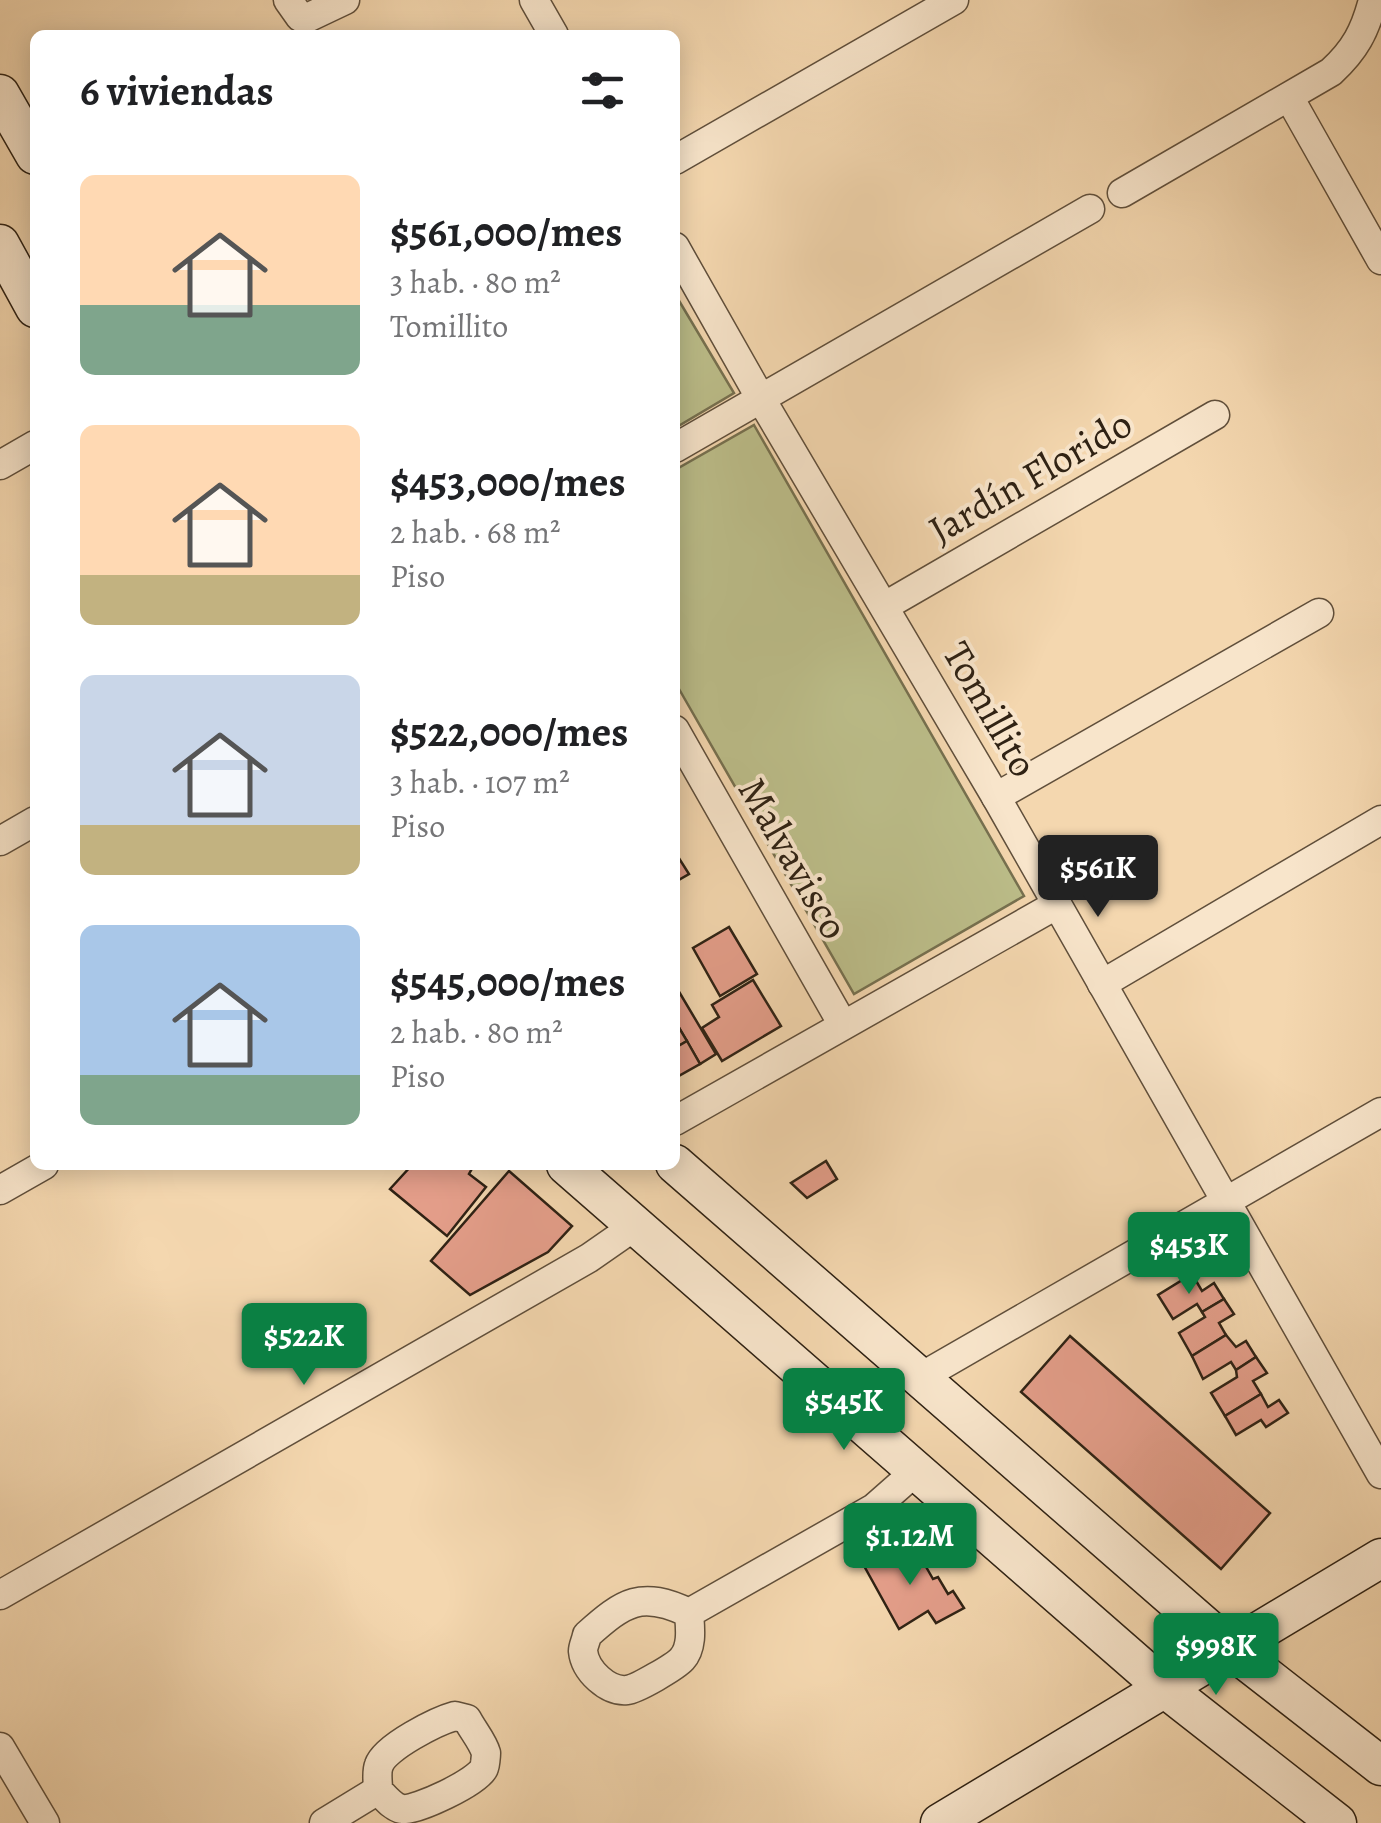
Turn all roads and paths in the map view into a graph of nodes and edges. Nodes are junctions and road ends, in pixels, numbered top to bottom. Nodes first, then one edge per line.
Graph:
1 (288, 0) edge
2 (345, 0) edge
3 (534, 0) edge
4 (954, 0) edge
5 (1373, 0) edge
6 (551, 30) edge
7 (0, 94) edge
8 (1289, 97) junction
9 (30, 146) edge
10 (680, 157) edge
11 (1122, 193) dead end
12 (1090, 209) dead end
13 (0, 244) edge
14 (680, 256) edge
15 (1381, 260) edge
16 (30, 299) edge
17 (760, 399) junction
18 (1215, 415) dead end
19 (680, 445) edge
20 (30, 448) edge
21 (0, 465) edge
22 (885, 606) junction
23 (1319, 613) dead end
24 (680, 739) edge
25 (996, 798) junction
26 (1381, 820) edge
27 (30, 824) edge
28 (0, 841) edge
29 (1056, 905) junction
30 (1102, 984) junction
31 (843, 1025) junction
32 (1381, 1112) edge
33 (680, 1118) edge
34 (680, 1168) edge
35 (35, 1170) edge
36 (572, 1170) edge
37 (0, 1190) edge
38 (1226, 1202) junction
39 (636, 1226) junction
40 (922, 1377) junction
41 (916, 1471) junction
42 (1381, 1474) edge
43 (1381, 1558) edge
44 (0, 1595) edge
45 (689, 1613) dead end
46 (1231, 1649) junction
47 (1166, 1690) junction
48 (0, 1747) edge
49 (1381, 1766) edge
50 (378, 1790) dead end
51 (44, 1823) edge
52 (324, 1823) edge
53 (940, 1823) edge
54 (1338, 1823) edge

1 - 2 street
3 - 6 street
4 - 10 street
5 - 8 street
7 - 9 main road
8 - 11 street
8 - 15 street
12 - 17 street
13 - 16 main road
14 - 17 street, Tomillito
17 - 19 street
17 - 22 street, Tomillito
18 - 22 street, Jardín Florido
20 - 21 street
22 - 25 street, Tomillito
23 - 25 street
24 - 31 street, Malvavisco
25 - 29 street, Tomillito
26 - 30 street
27 - 28 street
29 - 30 street, Tomillito
29 - 31 street
30 - 38 street, Tomillito
31 - 33 street
32 - 38 street
34 - 40 main road
35 - 37 street
36 - 39 main road
38 - 40 street
38 - 42 street, Tomillito
39 - 41 main road
39 - 44 street
40 - 46 main road
41 - 45 street
41 - 47 main road
43 - 46 main road
46 - 47 main road
46 - 49 main road
47 - 53 main road
47 - 54 main road
48 - 51 street
50 - 52 street

